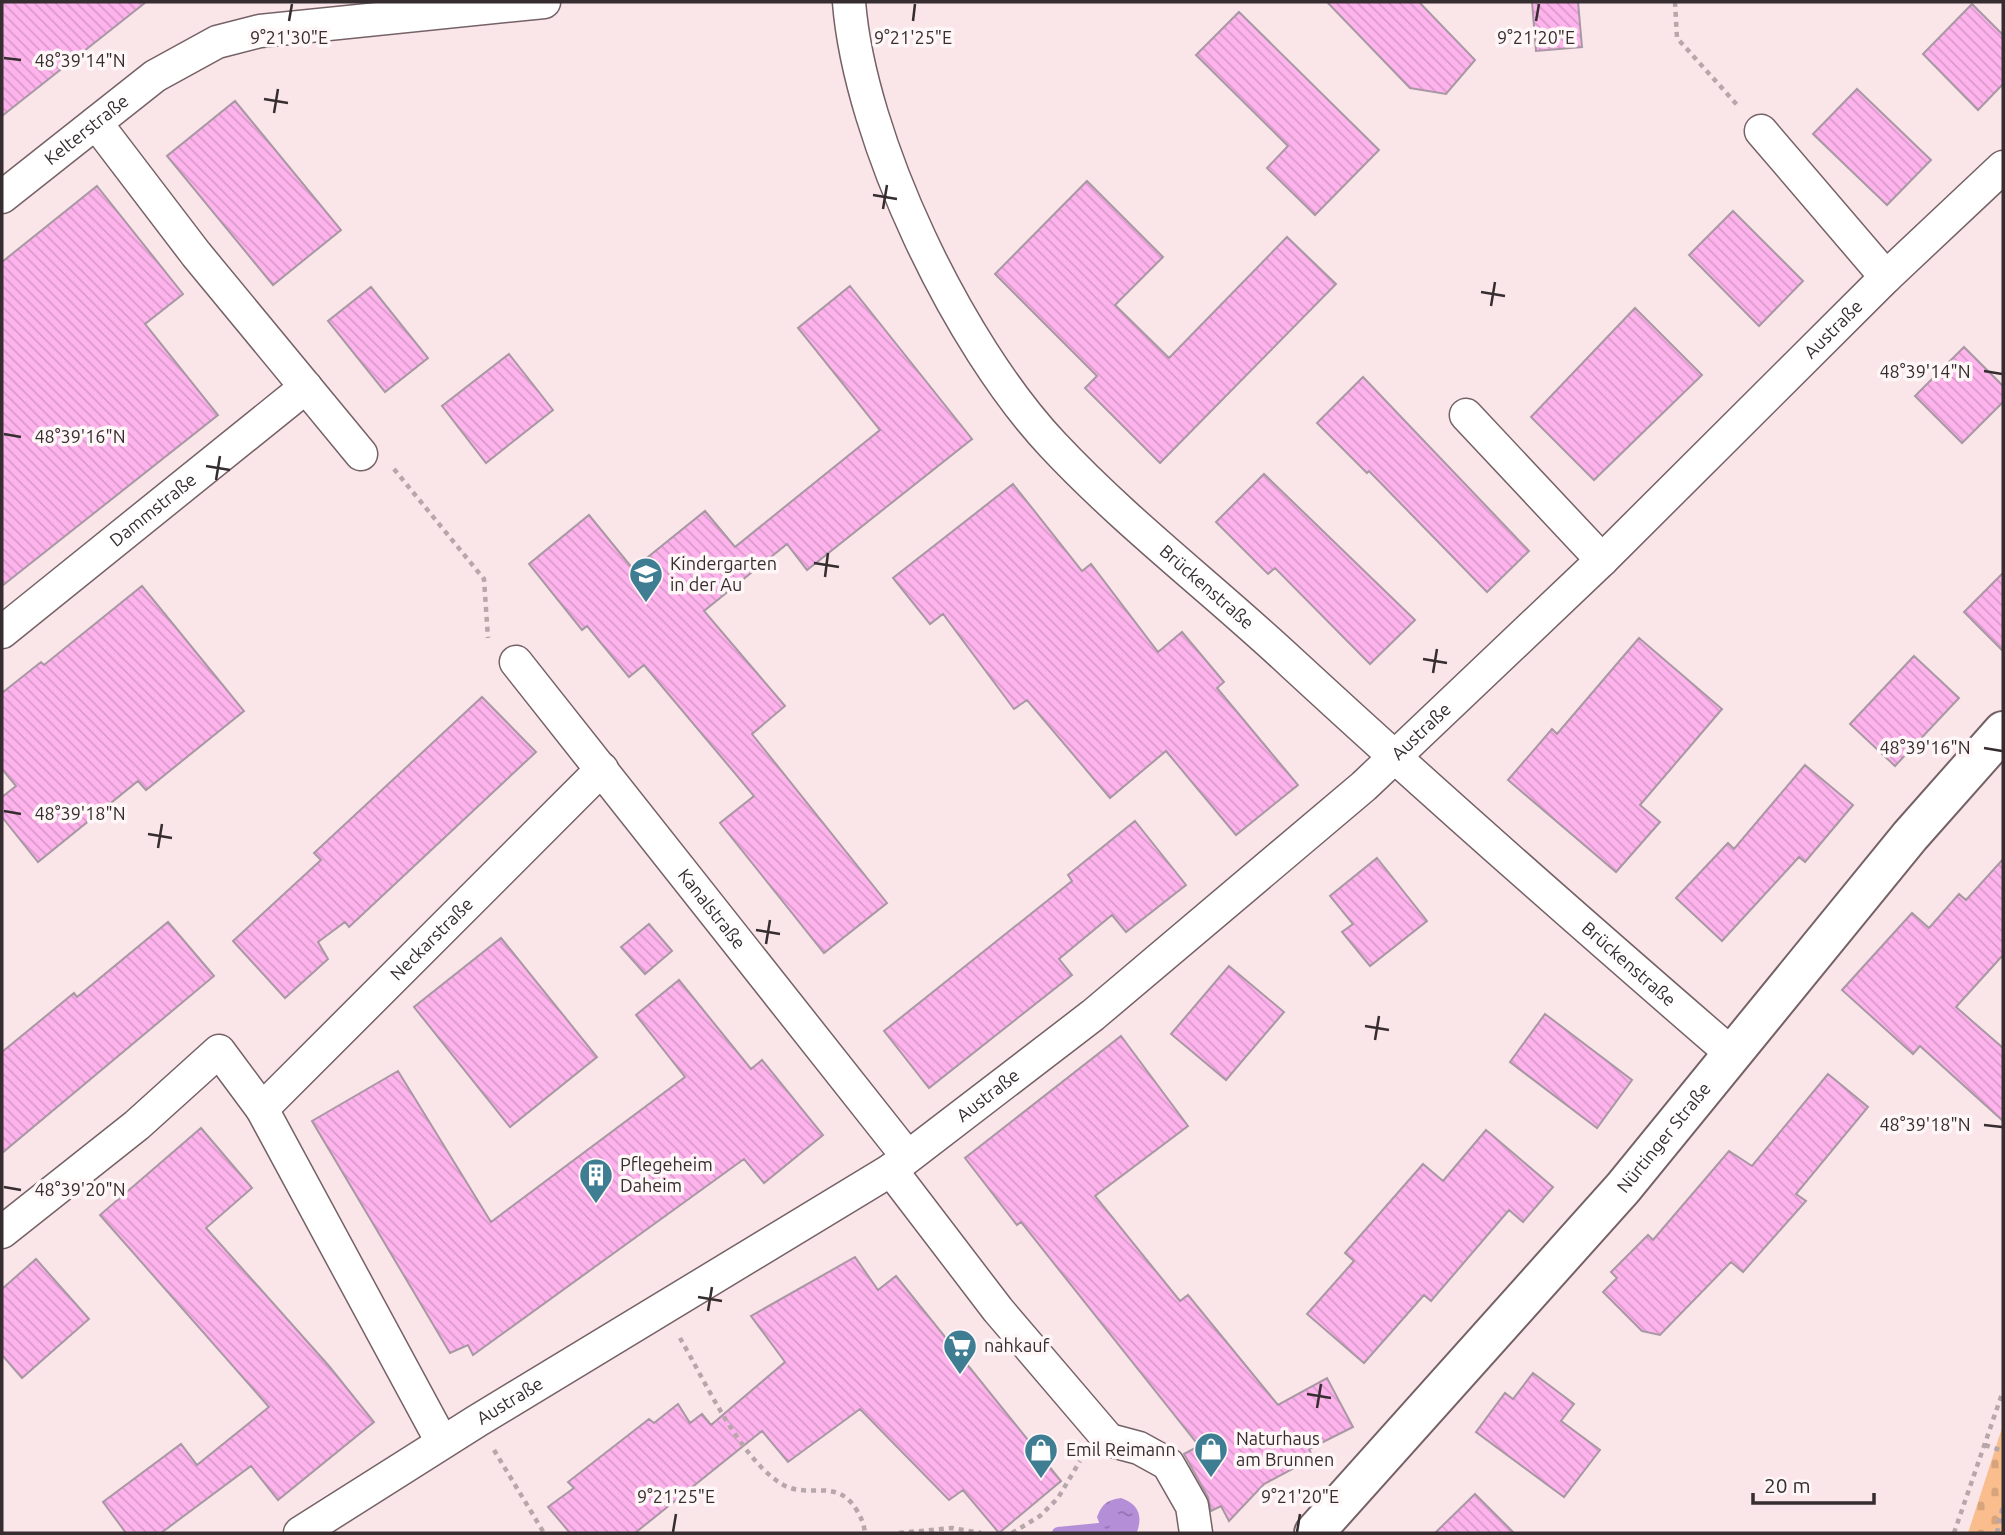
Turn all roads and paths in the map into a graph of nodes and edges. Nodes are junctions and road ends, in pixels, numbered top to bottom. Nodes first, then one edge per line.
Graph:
1 (544, 2) edge
2 (849, 2) edge
3 (1675, 2) edge
4 (96, 123) junction
5 (1761, 131) joint
6 (2003, 167) edge
7 (2, 197) edge
8 (1886, 277) junction
9 (306, 387) junction
10 (1466, 415) dead end
11 (360, 454) joint
12 (1602, 560) junction
13 (2, 632) edge
14 (516, 662) joint
15 (2003, 731) edge
16 (1393, 758) junction
17 (602, 769) junction
18 (1732, 1054) junction
19 (262, 1109) junction
20 (899, 1163) junction
21 (2, 1232) edge
22 (662, 1307) junction
23 (2003, 1391) edge
24 (477, 1421) junction
25 (1109, 1440) junction
26 (443, 1442) junction
27 (1985, 1445) junction
28 (2003, 1451) edge
29 (2003, 1505) edge
30 (300, 1533) edge
31 (544, 1533) edge
32 (865, 1533) edge
33 (899, 1533) edge
34 (981, 1533) edge
35 (1012, 1533) edge
36 (1196, 1533) edge
37 (1314, 1533) edge
38 (1955, 1533) edge
39 (1997, 1533) edge

1 - 4 street, Kelterstraße
2 - 16 street, Brückenstraße
3 - 5 path
4 - 7 street, Kelterstraße
4 - 9 street
5 - 8 street
6 - 8 street, Austraße
8 - 12 street, Austraße
9 - 11 street
9 - 13 street, Dammstraße
10 - 12 street
11 - 14 path
12 - 16 street, Austraße
14 - 17 street, Kanalstraße
15 - 18 street, Nürtinger Straße
16 - 18 street, Brückenstraße
16 - 20 street, Austraße
17 - 19 street, Neckarstraße
17 - 20 street, Kanalstraße
18 - 37 street, Nürtinger Straße
19 - 21 street
19 - 26 street
20 - 22 street, Austraße
20 - 25 street, Kanalstraße
22 - 24 street, Austraße
22 - 32 path
23 - 27 path
24 - 26 street, Austraße
24 - 31 path
25 - 35 path
25 - 36 street
26 - 30 street, Austraße
27 - 28 path
27 - 38 path
29 - 39 path
33 - 34 path

